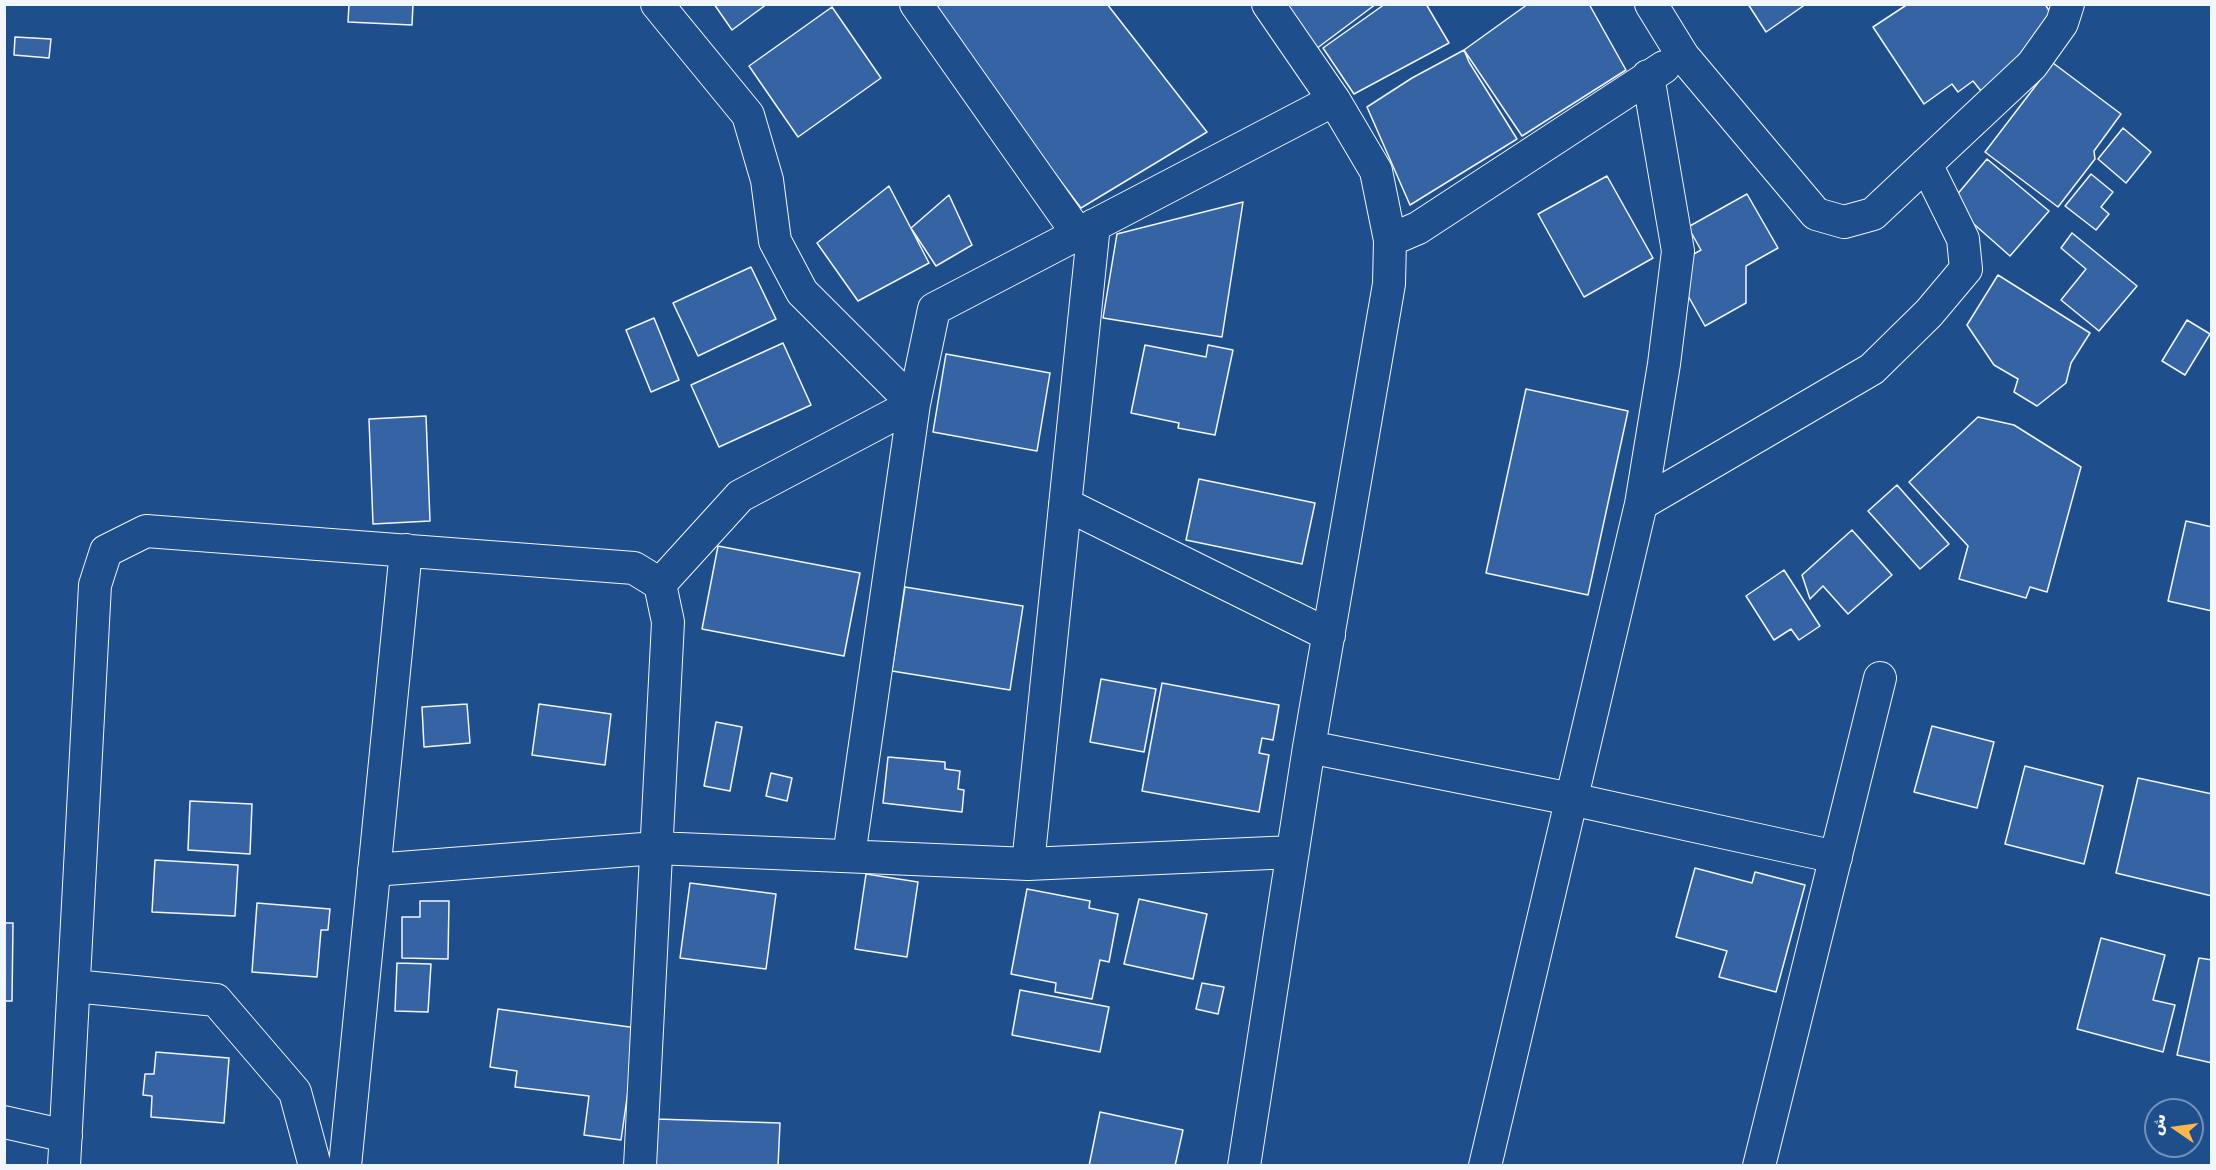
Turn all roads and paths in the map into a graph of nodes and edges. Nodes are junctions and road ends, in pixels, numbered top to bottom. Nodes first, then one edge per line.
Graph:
1 (657, 4) edge
2 (916, 4) edge
3 (1268, 4) edge
4 (1652, 4) edge
5 (2068, 4) edge
6 (1683, 56) junction
7 (1648, 76) junction
8 (1334, 100) junction
9 (1926, 165) junction
10 (1086, 230) junction
11 (1390, 240) junction
12 (914, 404) junction
13 (1065, 504) junction
14 (1641, 504) junction
15 (406, 550) junction
16 (660, 584) junction
17 (1329, 634) junction
18 (1880, 678) dead end
19 (1309, 747) junction
20 (1571, 799) junction
21 (656, 848) junction
22 (1292, 852) junction
23 (849, 856) junction
24 (1836, 857) junction
25 (1028, 864) junction
26 (374, 870) junction
27 (74, 987) junction
28 (4, 1122) edge
29 (65, 1151) edge
30 (315, 1166) edge
31 (345, 1166) edge
32 (640, 1166) edge
33 (1244, 1166) edge
34 (1485, 1166) edge
35 (1759, 1166) edge

1 - 12 street
2 - 10 street
3 - 8 street
4 - 6 street
5 - 9 street
6 - 7 street
6 - 9 street
7 - 11 street
7 - 14 street
8 - 10 street
8 - 11 street
9 - 14 street
10 - 12 street
10 - 13 street
11 - 17 street
12 - 16 street
12 - 23 street
13 - 17 street
13 - 25 street
14 - 20 street
15 - 16 street
15 - 26 street
15 - 27 street
16 - 21 street
17 - 19 street
18 - 24 street
19 - 20 street
19 - 22 street
20 - 24 street
20 - 34 street
21 - 23 street
21 - 26 street
21 - 32 street
22 - 25 street
22 - 33 street
23 - 25 street
24 - 35 street
26 - 31 street
27 - 29 street
27 - 30 street
28 - 29 street

